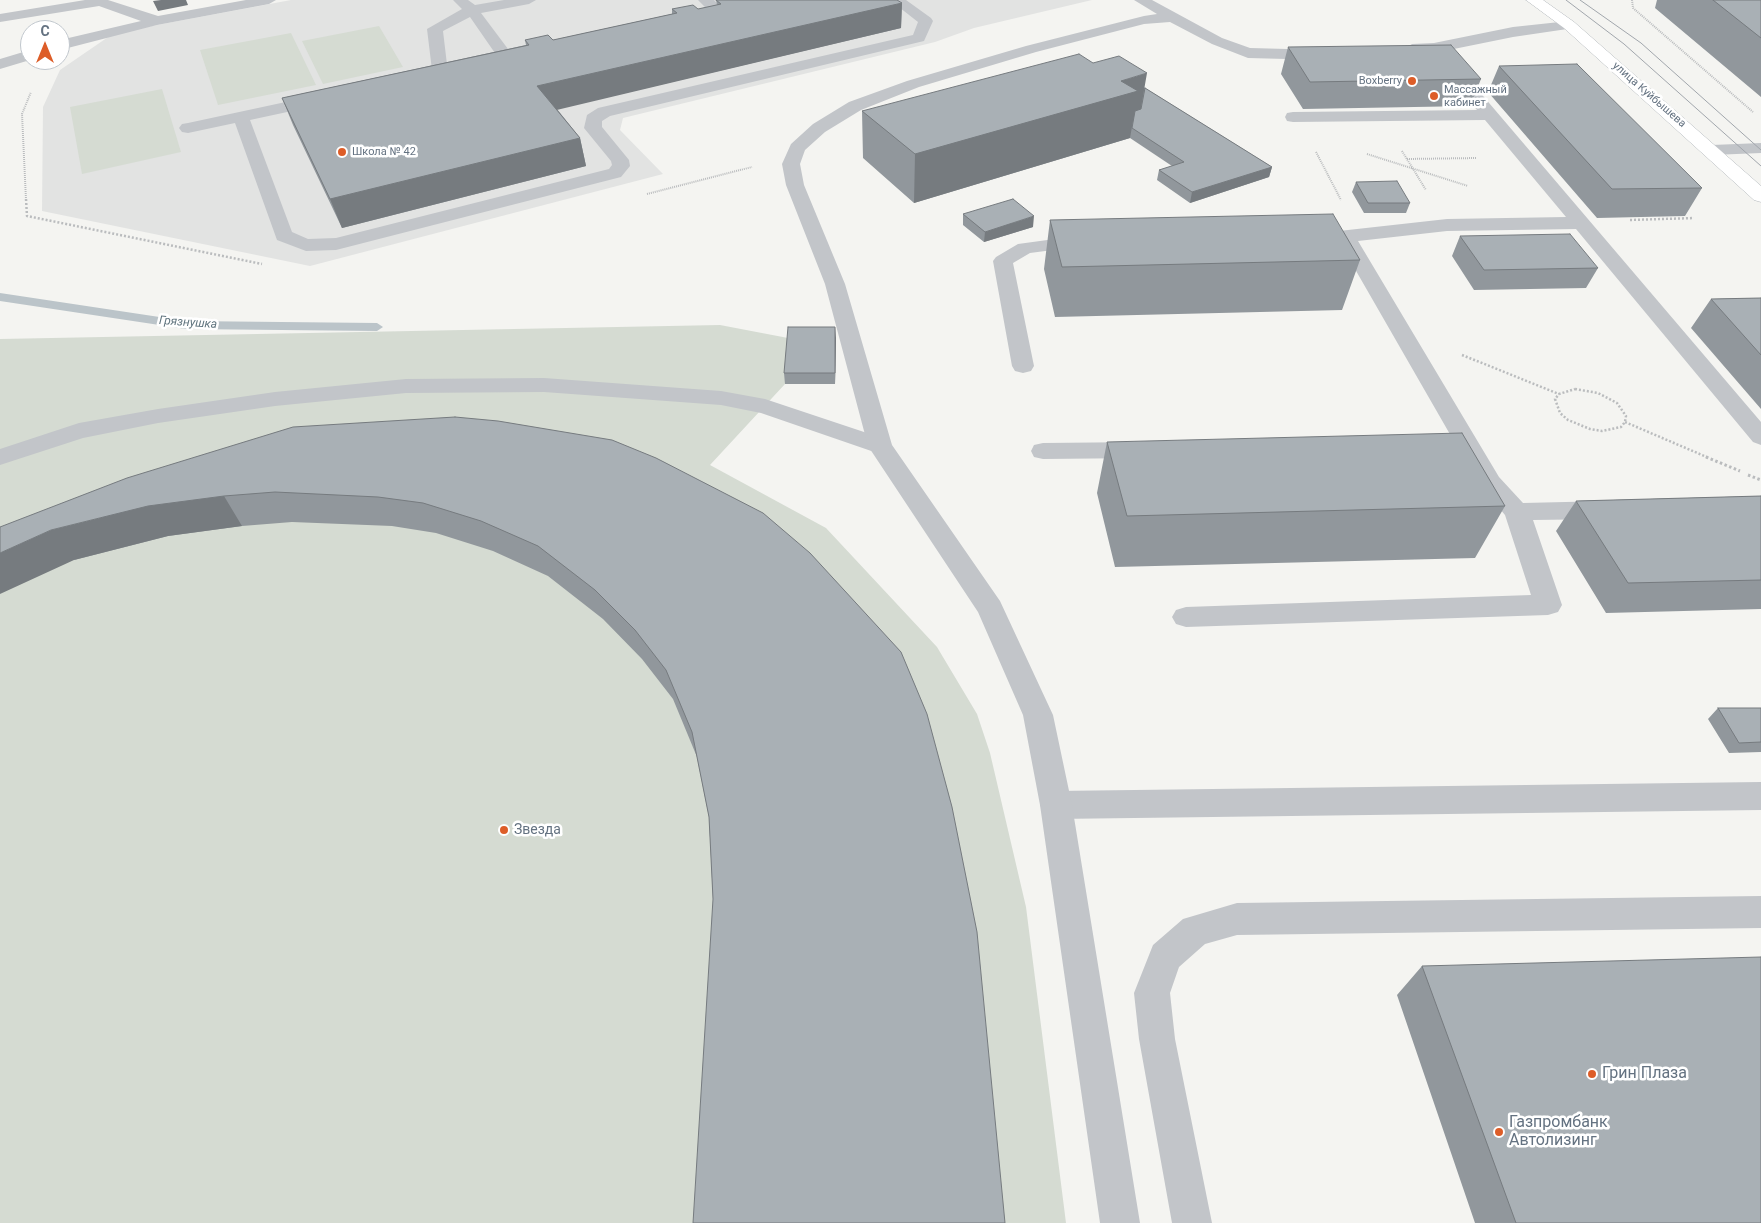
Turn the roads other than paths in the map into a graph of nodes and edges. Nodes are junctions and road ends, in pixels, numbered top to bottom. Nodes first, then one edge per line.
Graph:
1 (269, 0) edge
2 (459, 0) edge
3 (529, 0) edge
4 (897, 0) edge
5 (1141, 0) edge
6 (1533, 0) edge
7 (710, 5) edge
8 (732, 6) edge
9 (472, 10) junction
10 (695, 13) edge
11 (1175, 17) junction
12 (0, 18) edge
13 (157, 21) junction
14 (1569, 25) junction
15 (70, 43) edge
16 (1434, 48) junction
17 (522, 49) edge
18 (1394, 50) edge
19 (503, 53) junction
20 (1336, 54) edge
21 (485, 56) edge
22 (20, 58) edge
23 (458, 62) edge
24 (0, 64) edge
25 (440, 66) junction
26 (393, 84) edge
27 (336, 96) edge
28 (1490, 115) junction
29 (241, 117) junction
30 (1293, 117) road end
31 (188, 128) dead end
32 (1761, 148) edge
33 (1712, 150) junction
34 (1761, 196) edge
35 (1579, 222) junction
36 (1308, 238) edge
37 (1347, 238) junction
38 (1106, 241) edge
39 (1023, 366) dead end
40 (1761, 437) edge
41 (1439, 444) edge
42 (1469, 444) junction
43 (880, 446) junction
44 (1162, 449) edge
45 (1043, 451) dead end
46 (0, 457) edge
47 (1634, 509) edge
48 (1517, 512) junction
49 (1186, 617) dead end
50 (1761, 796) edge
51 (1056, 805) junction
52 (1761, 912) edge
53 (1120, 1223) edge
54 (1192, 1223) edge

1 - 13 street
2 - 9 street
3 - 9 street
4 - 29 street
5 - 11 street
6 - 14 main road, улица Куйбышева
7 - 8 street
7 - 10 street
9 - 19 street
9 - 25 street
11 - 20 street
11 - 43 street
12 - 13 street
13 - 15 street
14 - 16 street
14 - 33 main road, улица Куйбышева
16 - 18 street
16 - 28 street
17 - 19 street
19 - 21 street
22 - 24 street
23 - 25 street
25 - 26 street
27 - 29 street
28 - 30 street
28 - 35 street
29 - 31 street
32 - 33 street
33 - 34 main road, улица Куйбышева
35 - 37 street
35 - 40 street
36 - 37 street
37 - 42 street
38 - 39 street
41 - 42 street
42 - 48 street
43 - 46 street
43 - 51 street
44 - 45 street
47 - 48 street
48 - 49 street
50 - 51 street
51 - 53 street
52 - 54 street

